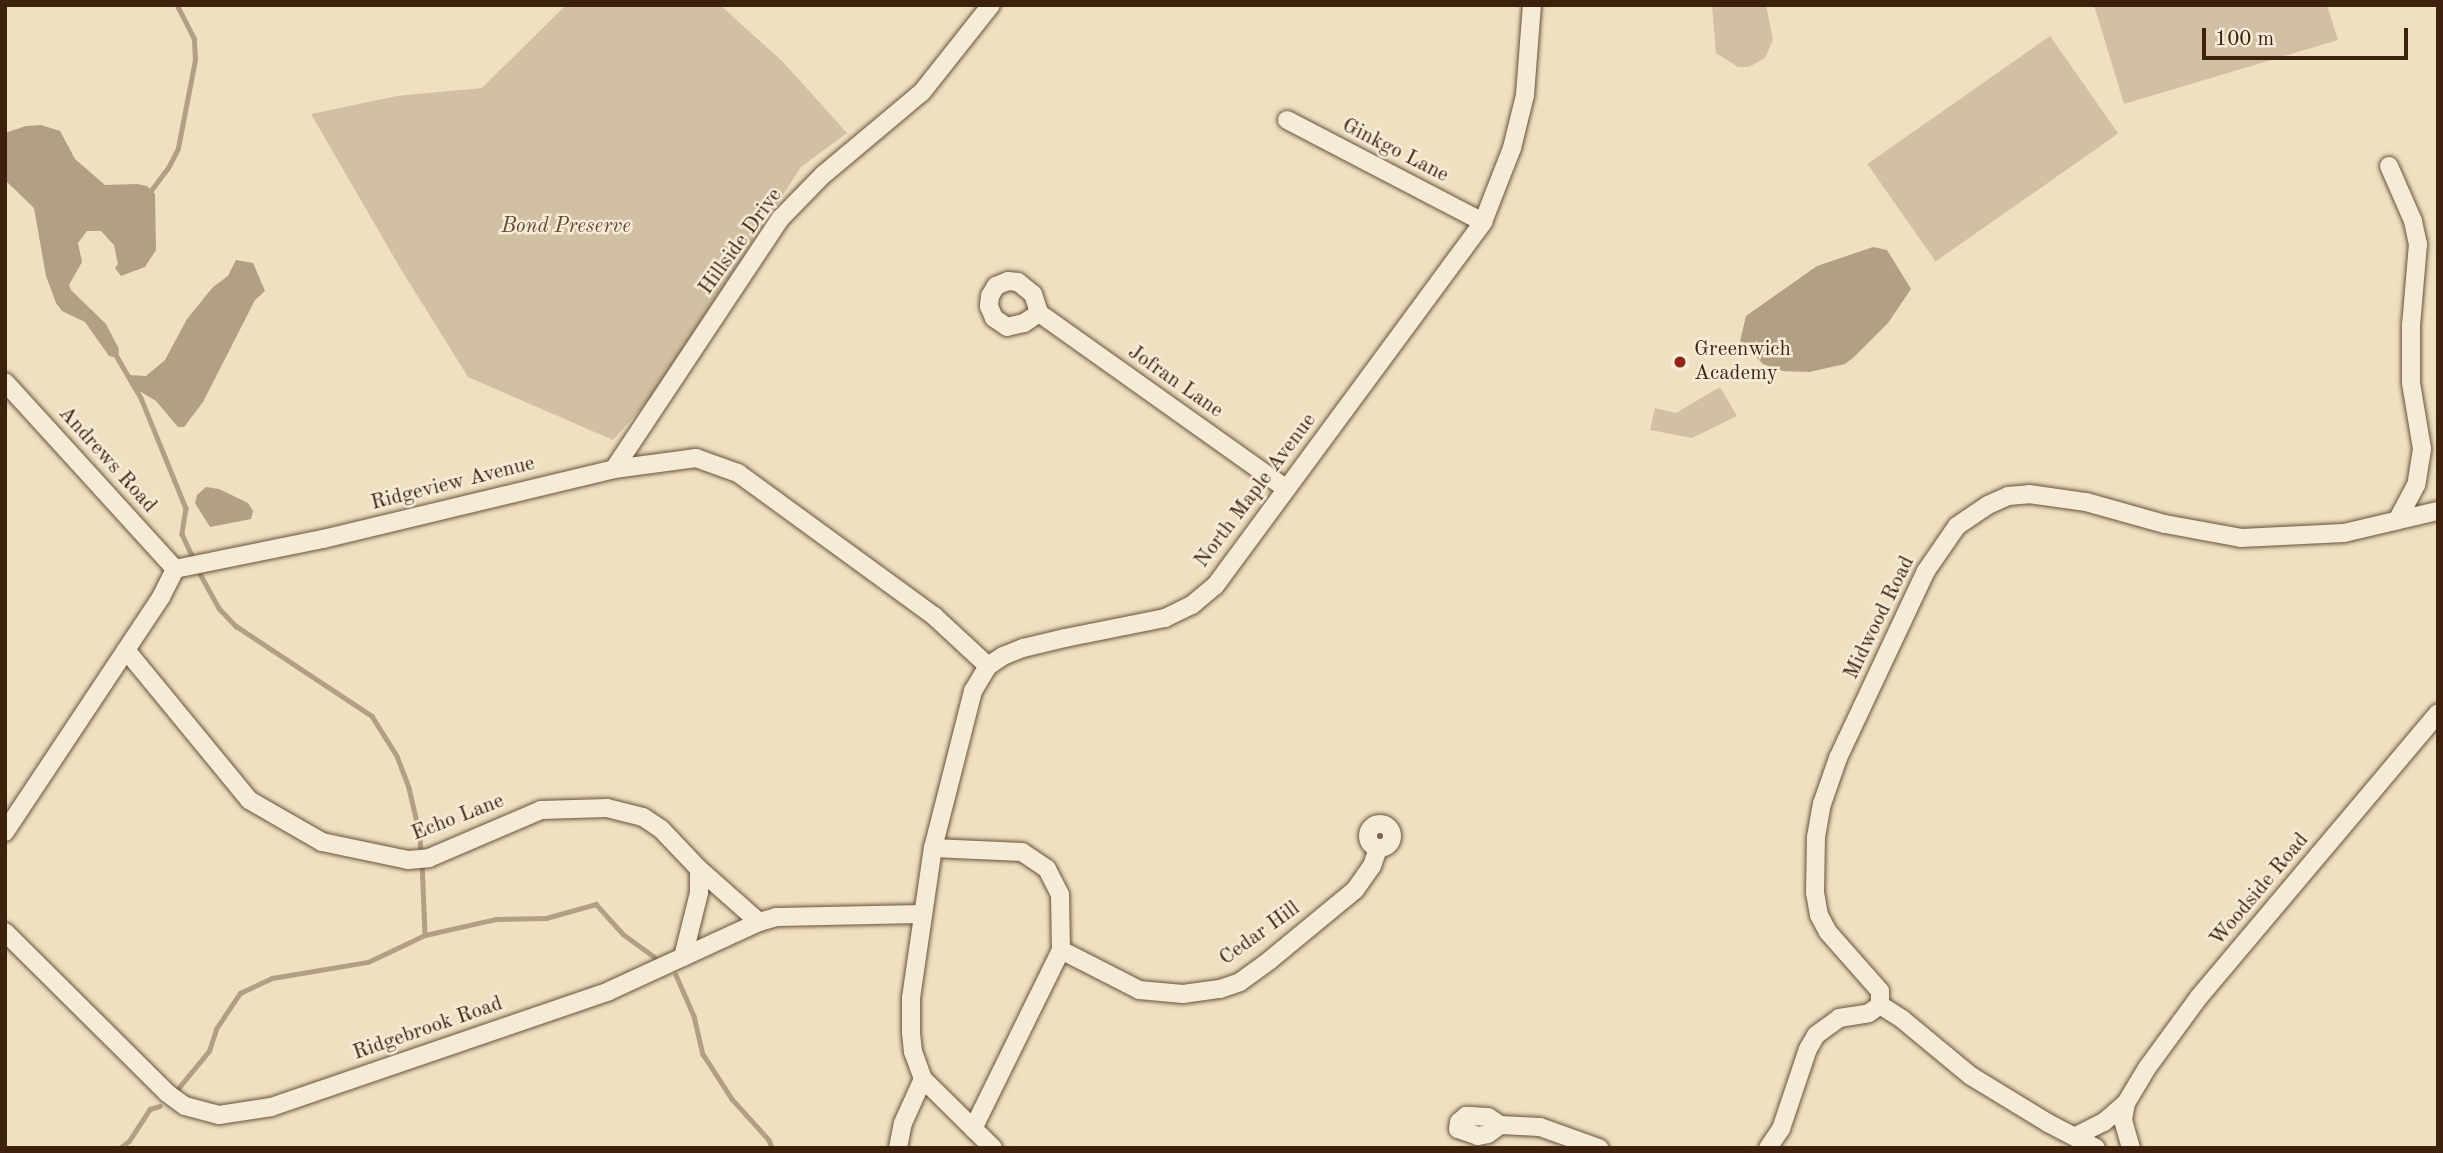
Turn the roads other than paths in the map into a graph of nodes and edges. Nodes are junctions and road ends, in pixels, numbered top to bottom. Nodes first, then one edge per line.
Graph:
1 (991, 5) edge
2 (1532, 5) edge
3 (1287, 120) dead end
4 (2389, 166) dead end
5 (1483, 222) junction
6 (1039, 313) dead end
7 (5, 382) edge
8 (2422, 449) junction
9 (2438, 465) edge
10 (614, 469) junction
11 (1285, 488) junction
12 (2438, 512) edge
13 (2397, 520) junction
14 (188, 567) junction
15 (126, 650) junction
16 (988, 666) junction
17 (2438, 713) edge
18 (5, 832) edge
19 (933, 848) junction
20 (1378, 849) dead end
21 (699, 869) junction
22 (923, 914) junction
23 (759, 922) junction
24 (5, 932) edge
25 (1061, 950) junction
26 (683, 957) junction
27 (1880, 1005) junction
28 (923, 1080) junction
29 (2126, 1103) junction
30 (1500, 1125) dead end
31 (973, 1129) junction
32 (2076, 1136) junction
33 (898, 1148) edge
34 (993, 1148) edge
35 (1599, 1148) edge
36 (1768, 1148) edge
37 (2096, 1148) edge
38 (2132, 1148) edge

1 - 10 street, Hillside Drive
2 - 5 street, North Maple Avenue
3 - 5 street, Ginkgo Lane
4 - 8 street
5 - 11 street, North Maple Avenue
6 - 11 street, Jofran Lane
7 - 14 street, Andrews Road
8 - 9 street
8 - 13 street
10 - 14 street, Ridgeview Avenue
10 - 16 street, Ridgeview Avenue
11 - 16 street, North Maple Avenue
12 - 13 street, Midwood Road
13 - 27 street, Midwood Road
14 - 15 street
15 - 18 street
15 - 21 street, Echo Lane
16 - 19 street
17 - 29 street, Woodside Road
19 - 22 street
19 - 25 street
20 - 25 street, Cedar Hill
21 - 23 street, Echo Lane
21 - 26 street
22 - 23 street, Ridgebrook Road
22 - 28 street
23 - 26 street, Ridgebrook Road
24 - 26 street, Ridgebrook Road
25 - 31 street
27 - 32 street
27 - 36 street
28 - 31 street
28 - 33 street
29 - 32 street, Woodside Road
29 - 38 street
30 - 35 street
31 - 34 street
32 - 37 street

